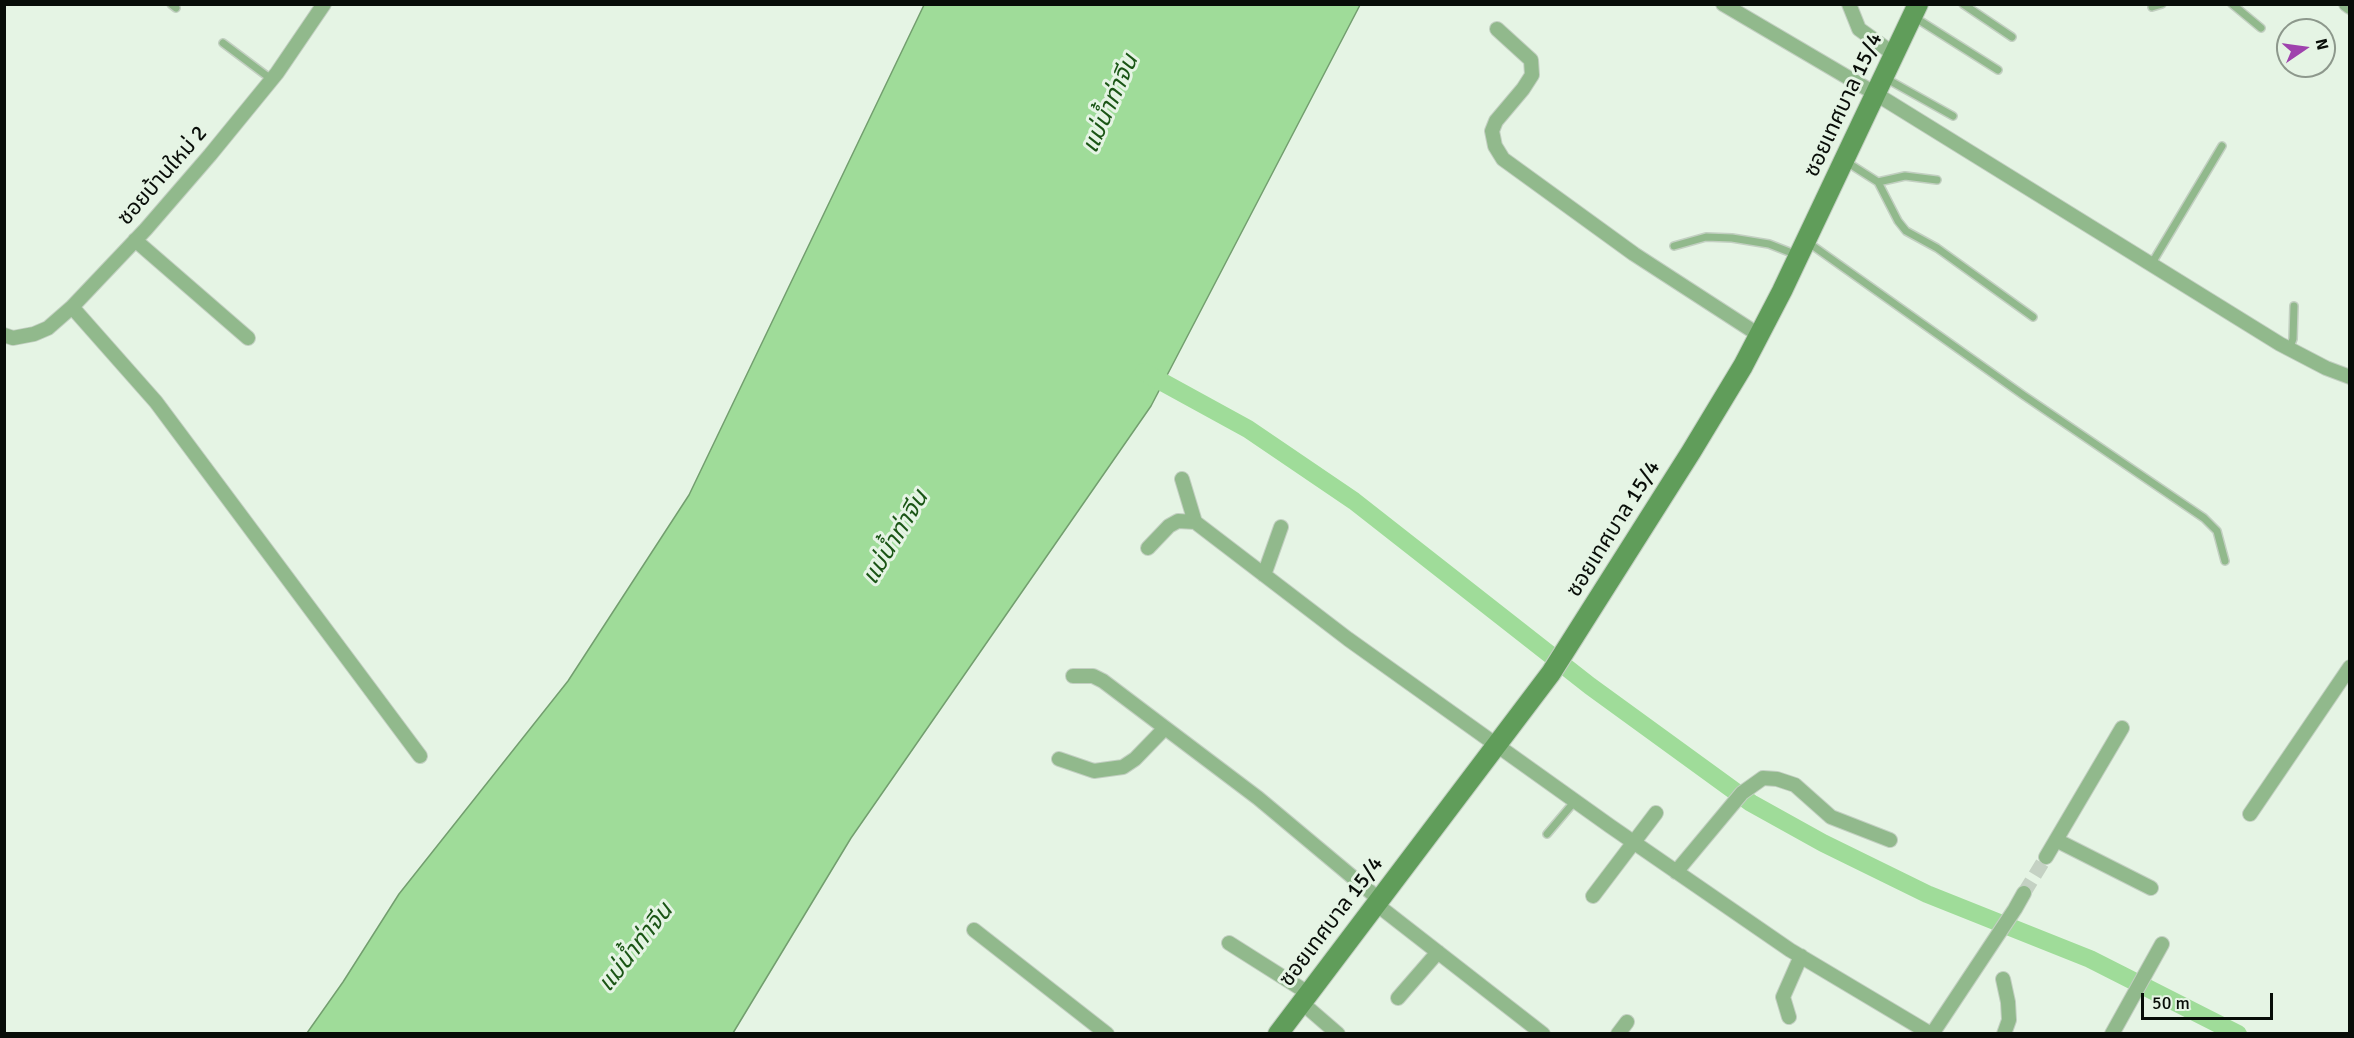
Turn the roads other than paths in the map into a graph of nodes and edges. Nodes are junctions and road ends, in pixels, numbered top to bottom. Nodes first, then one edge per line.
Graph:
1 (324, 4) edge
2 (1723, 4) edge
3 (1849, 4) edge
4 (1963, 4) edge
5 (2162, 4) edge
6 (2232, 4) edge
7 (2152, 6) dead end
8 (1915, 10) edge
9 (2261, 28) dead end
10 (1497, 29) dead end
11 (2012, 37) dead end
12 (223, 43) dead end
13 (1895, 55) junction
14 (1998, 70) dead end
15 (271, 79) junction
16 (1881, 86) junction
17 (1953, 116) dead end
18 (2222, 146) dead end
19 (1845, 161) junction
20 (1937, 180) dead end
21 (1878, 182) junction
22 (135, 240) junction
23 (1674, 246) dead end
24 (1802, 248) junction
25 (2152, 263) junction
26 (2294, 306) dead end
27 (72, 307) junction
28 (2033, 317) dead end
29 (1759, 335) junction
30 (9, 337) edge
31 (248, 338) dead end
32 (2289, 349) junction
33 (2349, 377) edge
34 (1182, 479) dead end
35 (1195, 522) junction
36 (1281, 527) dead end
37 (1148, 548) dead end
38 (2225, 561) dead end
39 (1264, 575) junction
40 (2349, 667) edge
41 (1073, 676) dead end
42 (1164, 728) junction
43 (2122, 728) dead end
44 (1495, 744) junction
45 (420, 756) dead end
46 (1059, 759) dead end
47 (1575, 801) junction
48 (1656, 813) dead end
49 (2250, 814) dead end
50 (1547, 834) dead end
51 (1890, 840) dead end
52 (2056, 840) junction
53 (1632, 842) junction
54 (2046, 857) tunnel mouth
55 (1676, 872) junction
56 (2151, 888) dead end
57 (2024, 892) tunnel mouth
58 (1593, 896) dead end
59 (1378, 902) junction
60 (974, 930) dead end
61 (1229, 943) dead end
62 (2162, 944) dead end
63 (1438, 952) junction
64 (1801, 956) junction
65 (2003, 980) dead end
66 (1304, 997) junction
67 (1398, 998) dead end
68 (1789, 1017) dead end
69 (1107, 1034) edge
70 (1278, 1034) edge
71 (1338, 1034) edge
72 (1543, 1034) edge
73 (1931, 1034) edge
74 (2004, 1034) edge
75 (2112, 1034) edge

1 - 15 street, ซอยบ้านใหม่ 2
2 - 16 street
3 - 13 street
4 - 11 lane
5 - 7 lane
6 - 9 lane
8 - 13 street, ซอยเทศบาล 15/4
8 - 14 lane
10 - 29 street
12 - 15 lane
13 - 16 street, ซอยเทศบาล 15/4
15 - 22 street, ซอยบ้านใหม่ 2
16 - 17 lane
16 - 19 street, ซอยเทศบาล 15/4
16 - 25 street
18 - 25 lane
19 - 21 lane
19 - 24 street, ซอยเทศบาล 15/4
20 - 21 lane
21 - 28 lane
22 - 27 street, ซอยบ้านใหม่ 2
22 - 31 street
23 - 24 lane
24 - 29 street, ซอยเทศบาล 15/4
24 - 38 lane
25 - 32 street
26 - 32 lane
27 - 30 street, ซอยบ้านใหม่ 2
27 - 45 street
29 - 44 street, ซอยเทศบาล 15/4
32 - 33 street
34 - 35 street
35 - 37 street
35 - 39 street
36 - 39 street
39 - 44 street
40 - 49 street
41 - 42 street
42 - 46 street
42 - 59 street
43 - 52 street
44 - 47 street
44 - 59 street, ซอยเทศบาล 15/4
47 - 50 lane
47 - 53 street
48 - 53 street
51 - 55 street
52 - 54 street
52 - 56 street
53 - 55 street
53 - 58 street
55 - 64 street
57 - 73 street
59 - 63 street
59 - 66 street, ซอยเทศบาล 15/4
60 - 69 street
61 - 66 street
62 - 75 street
63 - 67 street
63 - 72 street
64 - 68 street
64 - 73 street
65 - 74 street
66 - 70 street, ซอยเทศบาล 15/4
66 - 71 street

